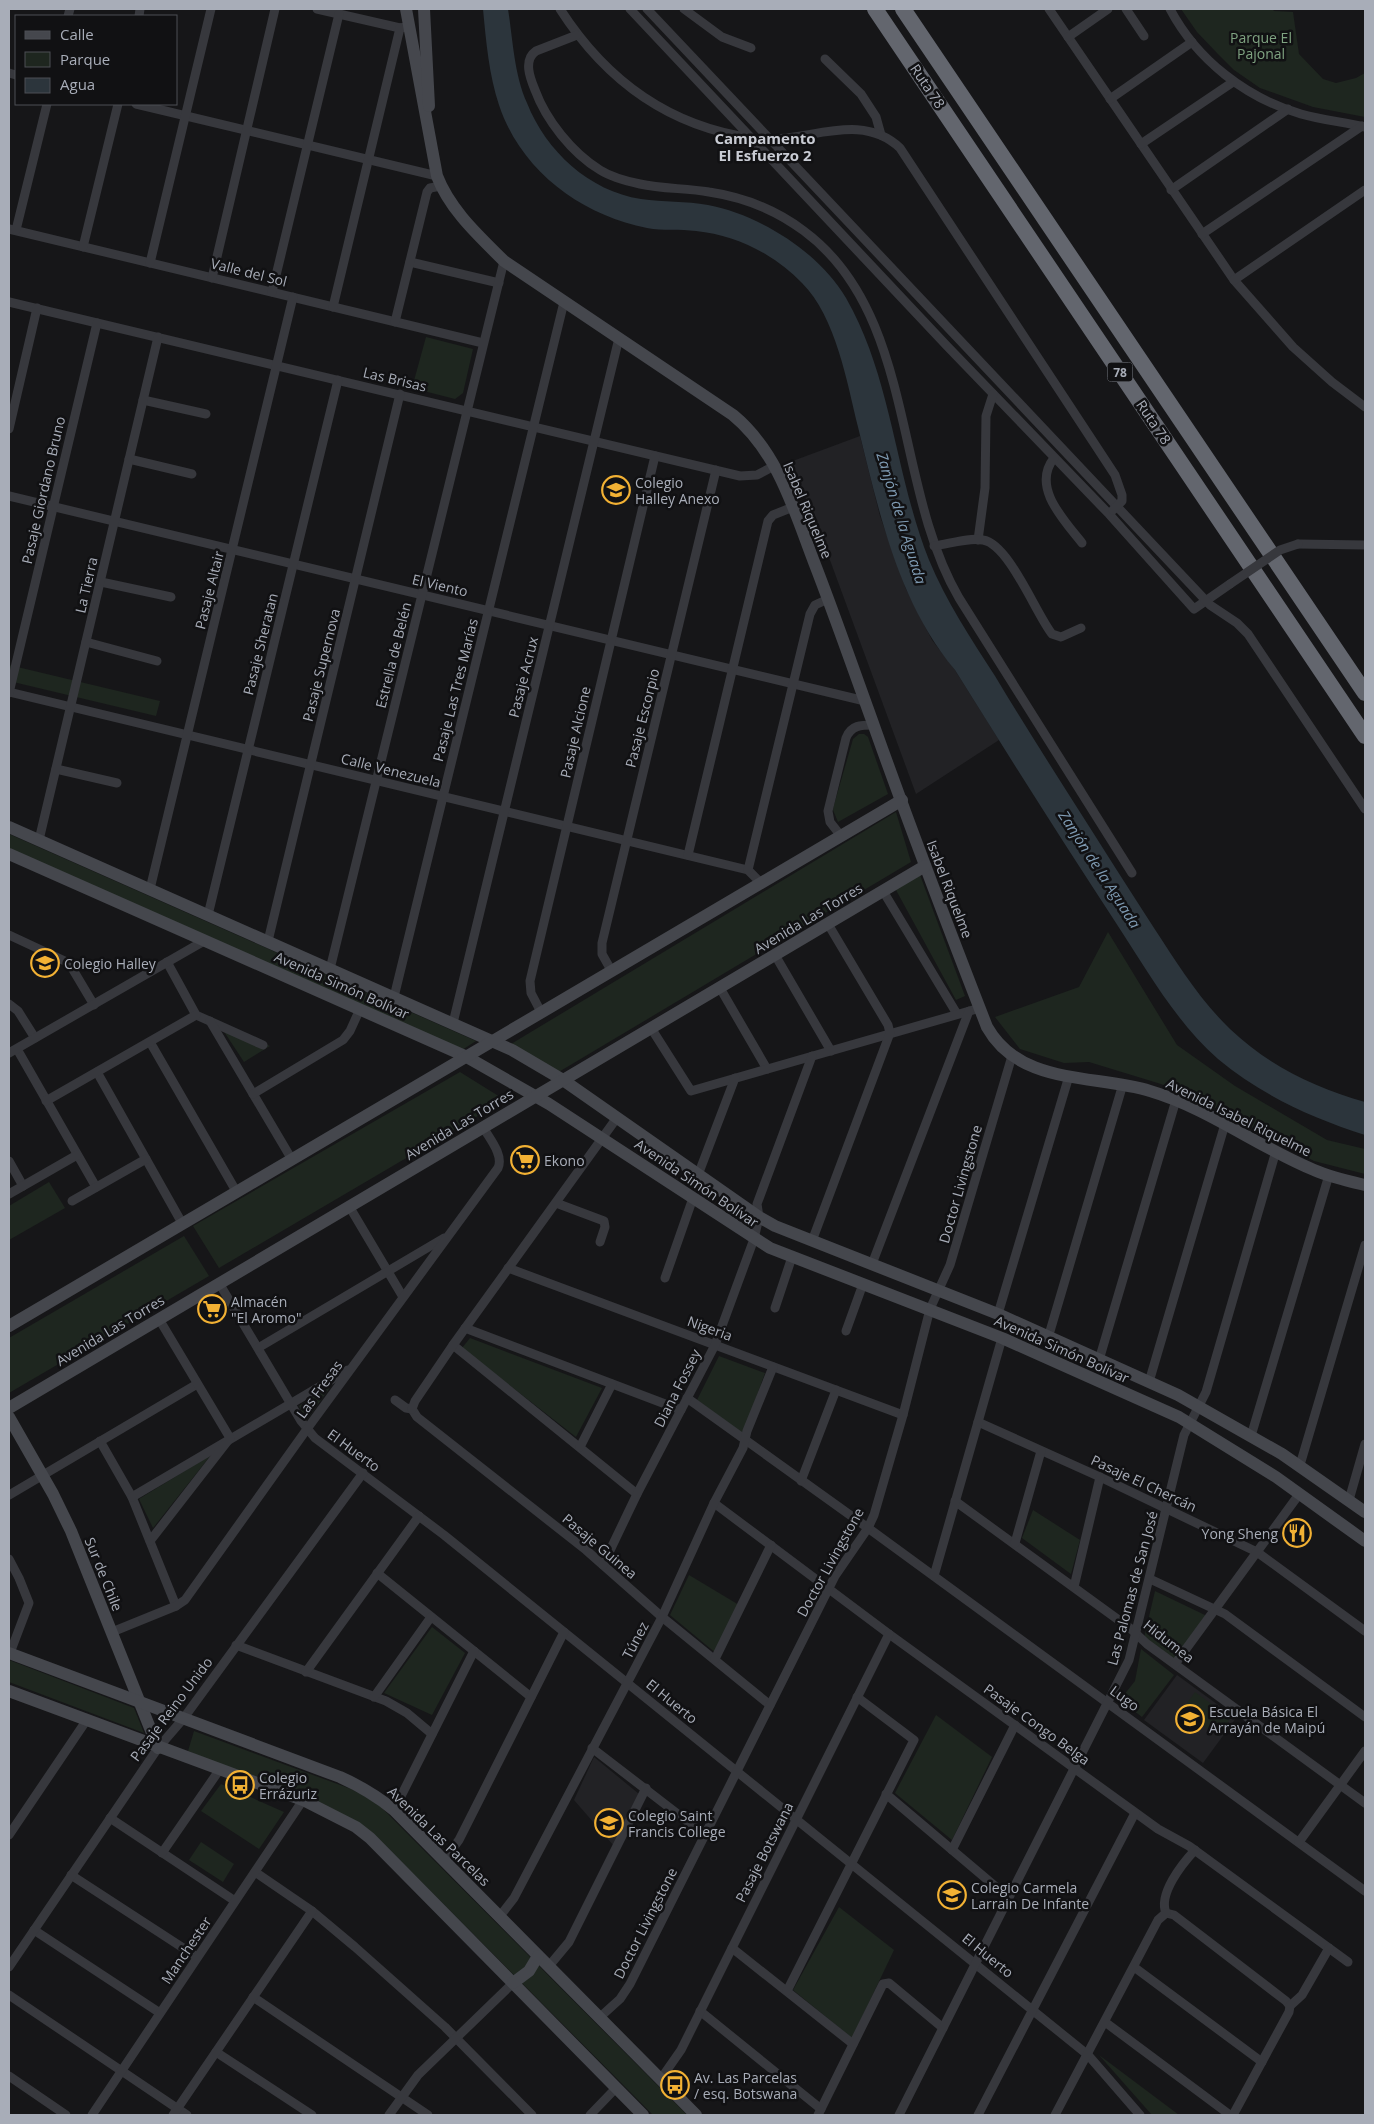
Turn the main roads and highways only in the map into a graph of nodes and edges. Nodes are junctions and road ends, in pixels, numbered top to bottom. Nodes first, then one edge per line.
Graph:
1 (875, 9) edge
2 (903, 9) edge
3 (1365, 693) edge
4 (1365, 736) edge

1 - 4 highway, Ruta 78 / 78
2 - 3 highway, Ruta 78 / 78

